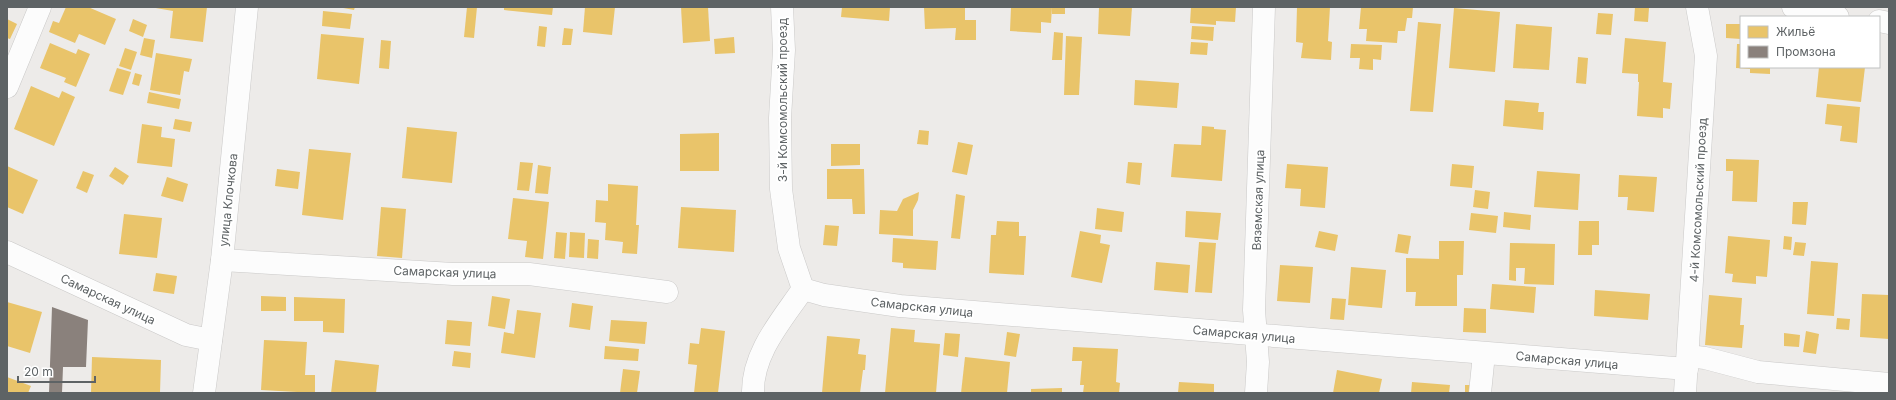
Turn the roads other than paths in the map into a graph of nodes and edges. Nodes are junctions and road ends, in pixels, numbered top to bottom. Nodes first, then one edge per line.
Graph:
1 (40, 7) edge
2 (247, 7) edge
3 (782, 7) edge
4 (1264, 7) edge
5 (1697, 7) edge
6 (1793, 7) edge
7 (1829, 16) edge
8 (7, 87) edge
9 (7, 252) edge
10 (222, 260) junction
11 (803, 289) junction
12 (667, 292) dead end
13 (1254, 334) junction
14 (212, 340) junction
15 (1484, 354) junction
16 (1688, 362) junction
17 (1889, 384) edge
18 (204, 393) edge
19 (752, 393) edge
20 (1256, 393) edge
21 (1480, 393) edge
22 (1685, 393) edge

1 - 8 street
2 - 10 street, улица Клочкова
3 - 11 street, 3-й Комсомольский проезд
4 - 13 street, Вяземская улица
5 - 16 street, 4-й Комсомольский проезд
6 - 7 street
9 - 14 street, Самарская улица
10 - 12 street, Самарская улица
10 - 14 street, улица Клочкова
11 - 13 street, Самарская улица
11 - 19 street
13 - 15 street, Самарская улица
13 - 20 street, Вяземская улица
14 - 18 street, улица Клочкова
15 - 16 street, Самарская улица
15 - 21 street
16 - 17 street, Самарская улица
16 - 22 street, 4-й Комсомольский проезд

